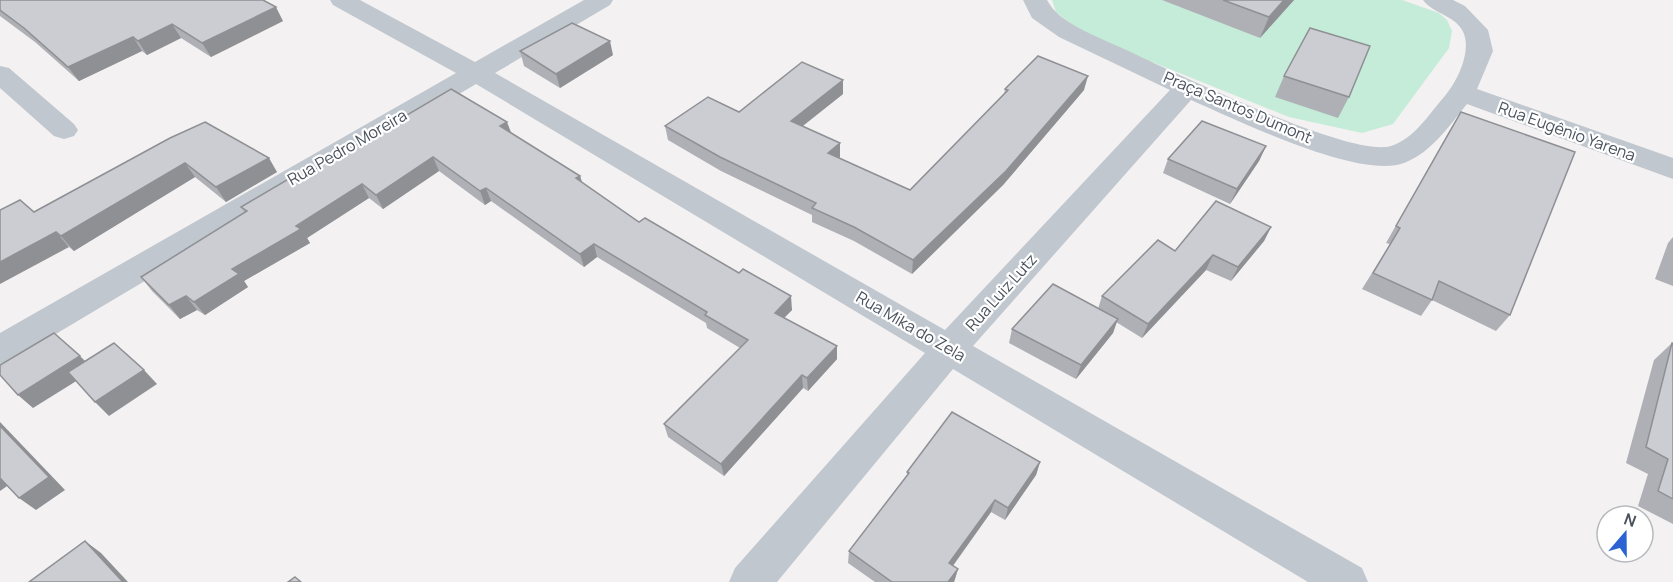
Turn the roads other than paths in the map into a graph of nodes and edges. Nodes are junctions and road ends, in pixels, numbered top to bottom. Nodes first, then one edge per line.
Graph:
1 (342, 0) edge
2 (601, 0) edge
3 (1035, 0) edge
4 (1435, 0) edge
5 (474, 72) junction
6 (0, 74) edge
7 (1187, 88) junction
8 (1462, 93) junction
9 (64, 130) dead end
10 (1673, 169) edge
11 (950, 348) junction
12 (0, 350) edge
13 (750, 582) edge
14 (1347, 582) edge

1 - 5 street, Rua Mika do Zela
2 - 5 street, Rua Pedro Moreira
3 - 7 street, Praça Santos Dumont
4 - 8 street, Praça Santos Dumont
5 - 11 street, Rua Mika do Zela
5 - 12 street, Rua Pedro Moreira
6 - 9 street
7 - 8 street, Praça Santos Dumont
7 - 11 street, Rua Luiz Lutz
8 - 10 street, Rua Eugênio Yarena
11 - 13 street, Rua Luiz Lutz
11 - 14 street, Rua Mika do Zela

